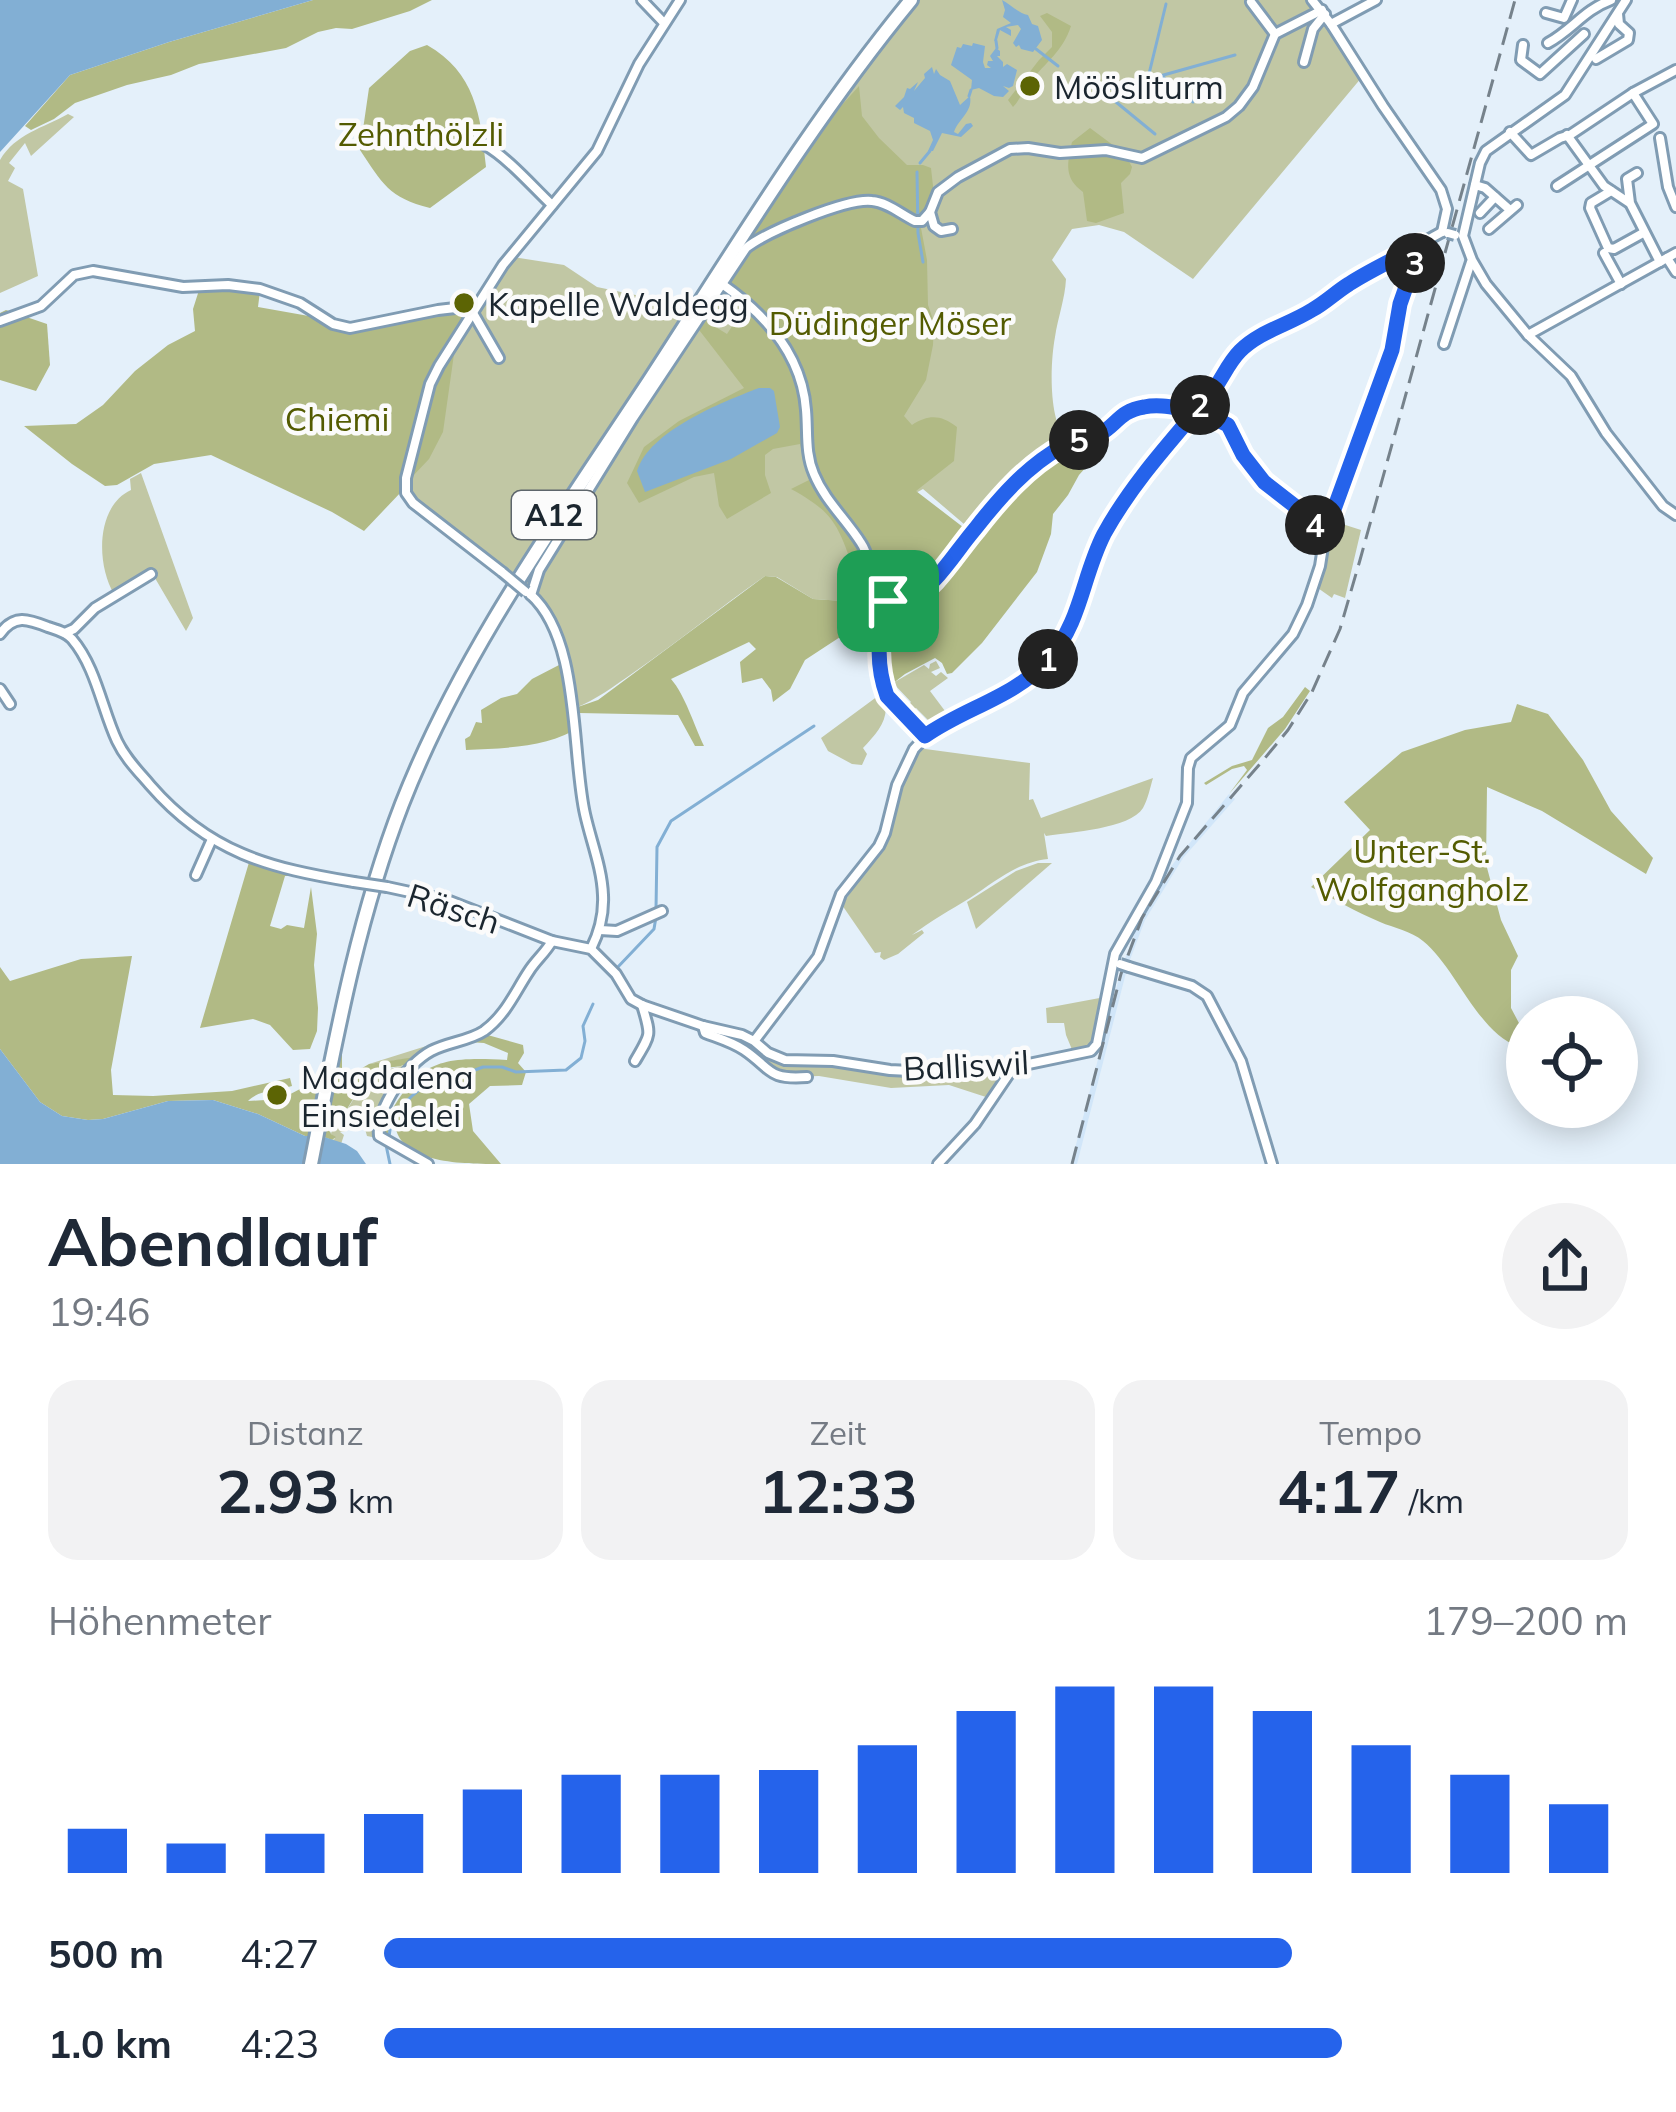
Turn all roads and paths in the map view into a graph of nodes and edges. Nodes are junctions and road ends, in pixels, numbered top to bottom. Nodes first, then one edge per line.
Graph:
1 (642, 0) edge
2 (680, 0) edge
3 (907, 0) edge
4 (1312, 0) edge
5 (1376, 0) edge
6 (1572, 0) edge
7 (1611, 0) edge
8 (1626, 0) edge
9 (1251, 2) edge
10 (1323, 12) junction
11 (1618, 12) junction
12 (1546, 13) dead end
13 (664, 23) junction
14 (1331, 24) junction
15 (1275, 34) junction
16 (1583, 34) dead end
17 (1547, 43) dead end
18 (1572, 44) junction
19 (1523, 46) dead end
20 (1591, 60) junction
21 (1304, 62) dead end
22 (1676, 70) edge
23 (1633, 93) junction
24 (1510, 132) junction
25 (1567, 134) junction
26 (1660, 138) dead end
27 (485, 145) dead end
28 (1588, 165) junction
29 (1637, 173) dead end
30 (1483, 185) junction
31 (1557, 186) dead end
32 (1610, 191) junction
33 (1673, 192) edge
34 (1495, 196) junction
35 (1630, 203) junction
36 (552, 205) junction
37 (1676, 206) edge
38 (930, 212) junction
39 (1480, 213) dead end
40 (919, 221) junction
41 (934, 226) junction
42 (952, 229) dead end
43 (1489, 229) dead end
44 (1643, 233) junction
45 (1452, 234) junction
46 (1421, 244) junction
47 (1604, 253) dead end
48 (1668, 258) edge
49 (1472, 260) junction
50 (1676, 272) edge
51 (722, 284) junction
52 (1621, 284) junction
53 (473, 310) junction
54 (0, 321) edge
55 (1528, 334) junction
56 (1444, 344) dead end
57 (499, 358) dead end
58 (1196, 410) junction
59 (1676, 515) edge
60 (1325, 534) junction
61 (151, 574) dead end
62 (529, 593) junction
63 (888, 601) junction
64 (3, 621) edge
65 (0, 634) edge
66 (71, 634) junction
67 (0, 689) edge
68 (10, 704) dead end
69 (925, 736) junction
70 (212, 839) junction
71 (196, 875) dead end
72 (662, 910) dead end
73 (600, 930) junction
74 (553, 941) junction
75 (591, 949) junction
76 (1121, 965) junction
77 (643, 1005) junction
78 (704, 1026) junction
79 (754, 1041) junction
80 (635, 1061) dead end
81 (1003, 1073) junction
82 (807, 1077) dead end
83 (308, 1164) edge
84 (428, 1164) edge
85 (938, 1164) edge
86 (1272, 1164) edge

1 - 13 street
2 - 13 street
3 - 83 highway, A12
4 - 10 street
5 - 14 street
6 - 12 street
7 - 17 street
8 - 11 street
9 - 15 street
10 - 14 street
10 - 15 street
10 - 21 street
11 - 20 street
11 - 20 street
13 - 36 street
14 - 45 street
15 - 38 street
16 - 18 street
18 - 19 street
18 - 20 street
20 - 24 street
22 - 23 street
23 - 25 street
23 - 28 street
24 - 25 street
24 - 30 street
25 - 28 street
26 - 33 street
27 - 36 street
28 - 31 street
28 - 32 street
29 - 35 street
30 - 34 street
30 - 45 street
32 - 35 street
32 - 44 street
33 - 37 street
34 - 39 street
34 - 43 street
35 - 44 street
36 - 53 street
38 - 40 street
38 - 41 street
40 - 41 street
40 - 51 street
41 - 42 street
44 - 48 street
45 - 46 street
45 - 49 street
46 - 58 street
46 - 60 street
47 - 52 street
48 - 50 street
48 - 52 street
49 - 55 street
49 - 56 street
51 - 62 street
51 - 63 street
52 - 55 street
53 - 54 street
53 - 57 street
53 - 62 street, bridge
55 - 59 street
58 - 60 street
58 - 63 street
58 - 69 street
60 - 76 street
61 - 66 street
62 - 73 street
63 - 69 street
64 - 65 street
64 - 66 street
66 - 70 street, Räsch
67 - 68 street
69 - 79 street
70 - 71 street
70 - 74 street, Räsch, bridge
72 - 73 street
73 - 75 street
74 - 75 street, Räsch
74 - 84 street, Räsch
75 - 77 street
76 - 81 street, Balliswil
76 - 86 street
77 - 78 street
77 - 80 street
78 - 79 street, Balliswil
78 - 82 street
79 - 81 street, Balliswil
81 - 85 street

